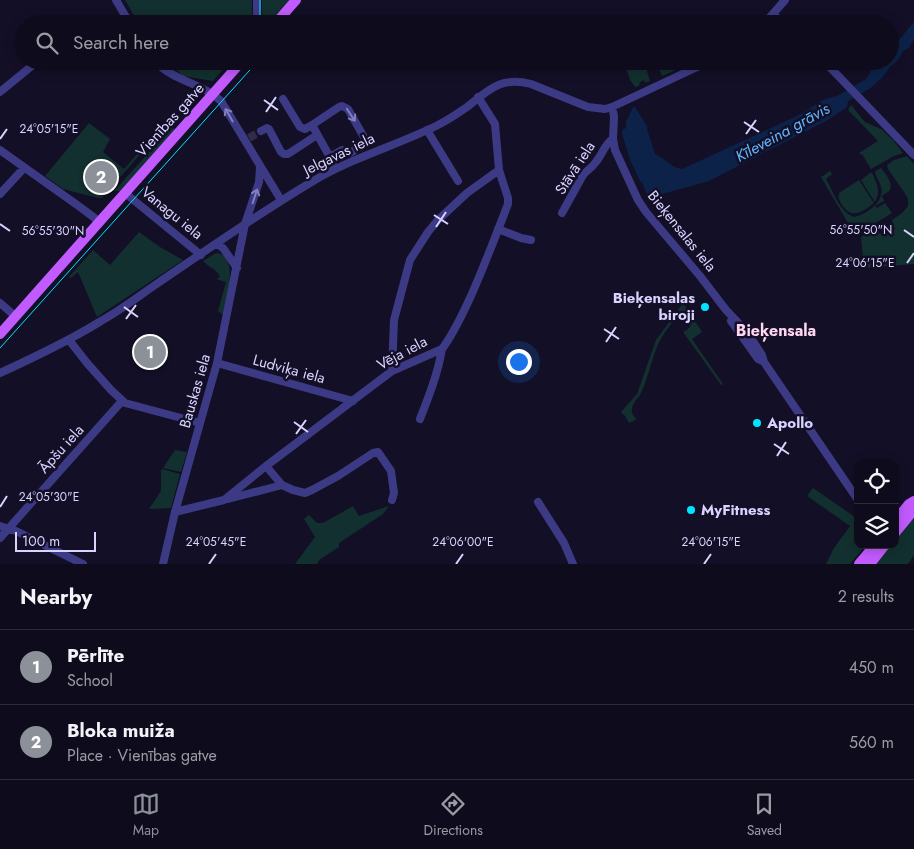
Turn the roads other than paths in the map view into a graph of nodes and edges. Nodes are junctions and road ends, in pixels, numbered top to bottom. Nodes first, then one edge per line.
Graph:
1 (116, 0) edge
2 (257, 0) edge
3 (296, 0) edge
4 (785, 0) edge
5 (773, 14) edge
6 (125, 15) edge
7 (257, 15) edge
8 (283, 15) edge
9 (27, 70) edge
10 (166, 70) edge
11 (234, 70) edge
12 (691, 70) edge
13 (833, 70) edge
14 (0, 92) edge
15 (213, 95) junction
16 (478, 97) junction
17 (283, 99) dead end
18 (612, 107) junction
19 (312, 125) junction
20 (427, 130) junction
21 (261, 131) dead end
22 (317, 135) junction
23 (613, 139) junction
24 (0, 150) edge
25 (914, 155) edge
26 (330, 157) junction
27 (260, 167) junction
28 (24, 168) junction
29 (336, 168) junction
30 (499, 170) junction
31 (458, 181) dead end
32 (125, 193) junction
33 (0, 194) edge
34 (281, 200) junction
35 (562, 213) dead end
36 (100, 222) junction
37 (245, 224) junction
38 (498, 228) junction
39 (531, 240) dead end
40 (217, 244) junction
41 (200, 255) junction
42 (237, 268) junction
43 (0, 303) edge
44 (15, 316) junction
45 (0, 334) edge
46 (69, 340) junction
47 (442, 349) junction
48 (217, 363) junction
49 (392, 371) junction
50 (0, 373) edge
51 (122, 401) junction
52 (353, 401) junction
53 (420, 419) dead end
54 (200, 423) junction
55 (266, 466) junction
56 (282, 485) junction
57 (854, 494) edge
58 (224, 500) junction
59 (392, 500) dead end
60 (914, 501) edge
61 (538, 502) dead end
62 (914, 510) edge
63 (175, 512) junction
64 (899, 516) edge
65 (4, 527) edge
66 (899, 528) edge
67 (0, 538) edge
68 (872, 549) edge
69 (882, 549) edge
70 (83, 564) edge
71 (163, 564) edge
72 (573, 564) edge
73 (859, 564) edge
74 (870, 564) edge

1 - 6 street
2 - 7 street
3 - 8 main road
4 - 5 street
9 - 14 street
10 - 15 street
11 - 15 main road, Vienības gatve
12 - 18 street, Jelgavas iela
13 - 25 street
27 -> 15 street
15 - 32 main road, Vienības gatve
16 - 18 street, Jelgavas iela
16 - 20 street, Jelgavas iela
16 - 30 street, Vēja iela
17 - 19 street
18 - 23 street, Bieķensalas iela
19 - 22 street
19 -> 26 street
20 - 29 street, Jelgavas iela
20 - 31 street
21 - 22 street
22 - 26 street
23 - 35 street, Stāvā iela
23 - 57 street, Bieķensalas iela
24 - 28 street
26 - 29 street
27 - 34 street
37 -> 27 street, Bauskas iela
28 - 33 street
28 - 36 street
29 - 34 street, Jelgavas iela
30 - 38 street, Vēja iela
30 - 49 street
32 - 36 main road, Vienības gatve
32 - 41 street, Vanagu iela
34 - 37 street, Jelgavas iela
36 - 44 main road, Vienības gatve
37 - 40 street, Jelgavas iela
37 - 42 street, Bauskas iela
38 - 39 street
38 - 47 street, Vēja iela
40 - 41 street, Jelgavas iela
40 - 42 street
41 - 46 street, Jelgavas iela
42 - 48 street, Bauskas iela
43 - 44 street
44 - 45 main road, Vienības gatve
46 - 50 street, Jelgavas iela
46 - 51 street
47 - 49 street, Vēja iela
47 - 53 street
48 - 52 street, Ludviķa iela
48 - 54 street, Bauskas iela
49 - 52 street, Vēja iela
51 - 54 street
51 - 65 street, Āpšu iela
52 - 55 street, Vēja iela
54 - 63 street, Bauskas iela
55 - 56 street
55 - 58 street, Vēja iela
56 - 58 street
56 - 59 street
58 - 63 street, Vēja iela
60 - 64 main road
61 - 72 street
62 - 66 main road
63 - 71 street, Bauskas iela
65 - 67 street, Āpšu iela
65 - 70 street
68 - 73 main road
69 - 74 main road

